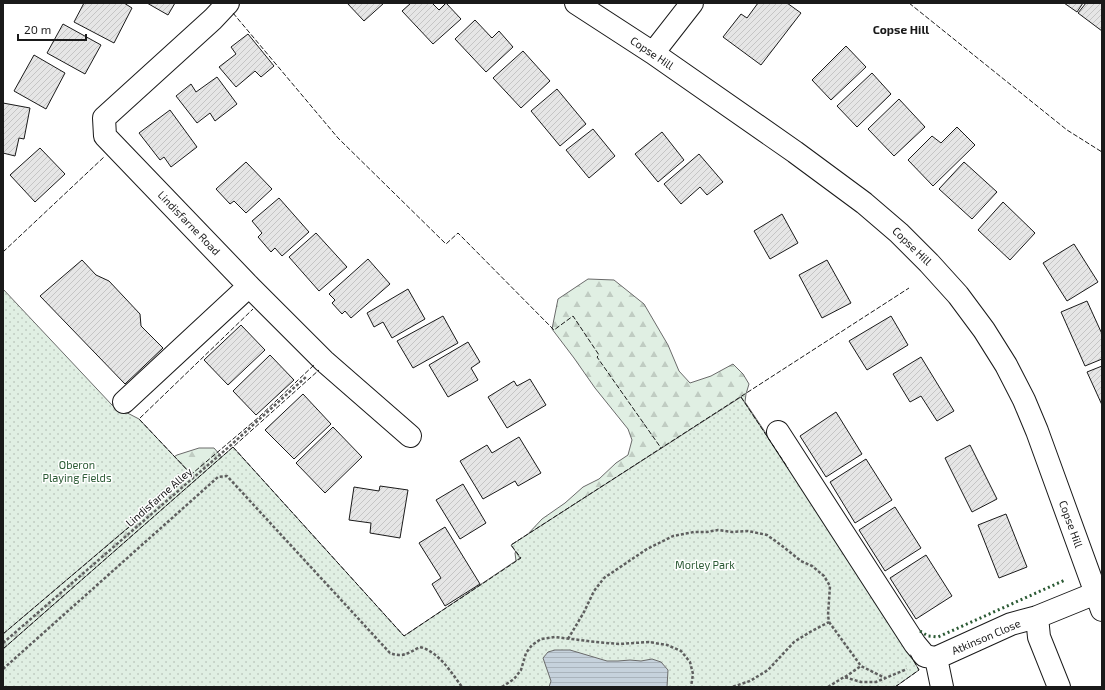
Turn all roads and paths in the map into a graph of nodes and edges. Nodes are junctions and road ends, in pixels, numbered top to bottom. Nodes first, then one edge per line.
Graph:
1 (228, 3) edge
2 (576, 3) edge
3 (692, 3) edge
4 (653, 53) junction
5 (249, 286) junction
6 (324, 361) junction
7 (124, 402) dead end
8 (778, 432) dead end
9 (410, 436) dead end
10 (1099, 601) edge
11 (1037, 617) junction
12 (829, 622) junction
13 (568, 639) junction
14 (3, 642) edge
15 (931, 657) junction
16 (861, 666) junction
17 (3, 669) edge
18 (844, 677) junction
19 (886, 678) junction
20 (462, 687) edge
21 (502, 687) edge
22 (691, 687) edge
23 (732, 687) edge
24 (828, 687) edge
25 (942, 687) edge
26 (1059, 687) edge

1 - 5 street, Lindisfarne Road
2 - 4 street, Copse Hill
3 - 4 street
4 - 10 street, Copse Hill
5 - 6 street, Lindisfarne Road
5 - 7 street
6 - 9 street, Lindisfarne Road
6 - 14 path, Lindisfarne Alley
8 - 15 street
10 - 11 street, Atkinson Close
11 - 15 street, Atkinson Close
11 - 26 street, Atkinson Close
12 - 13 path
12 - 16 path
12 - 23 path
13 - 21 path
13 - 22 path
15 - 19 path
15 - 25 street
16 - 18 path
16 - 19 path
17 - 20 path
18 - 19 path
18 - 24 path

